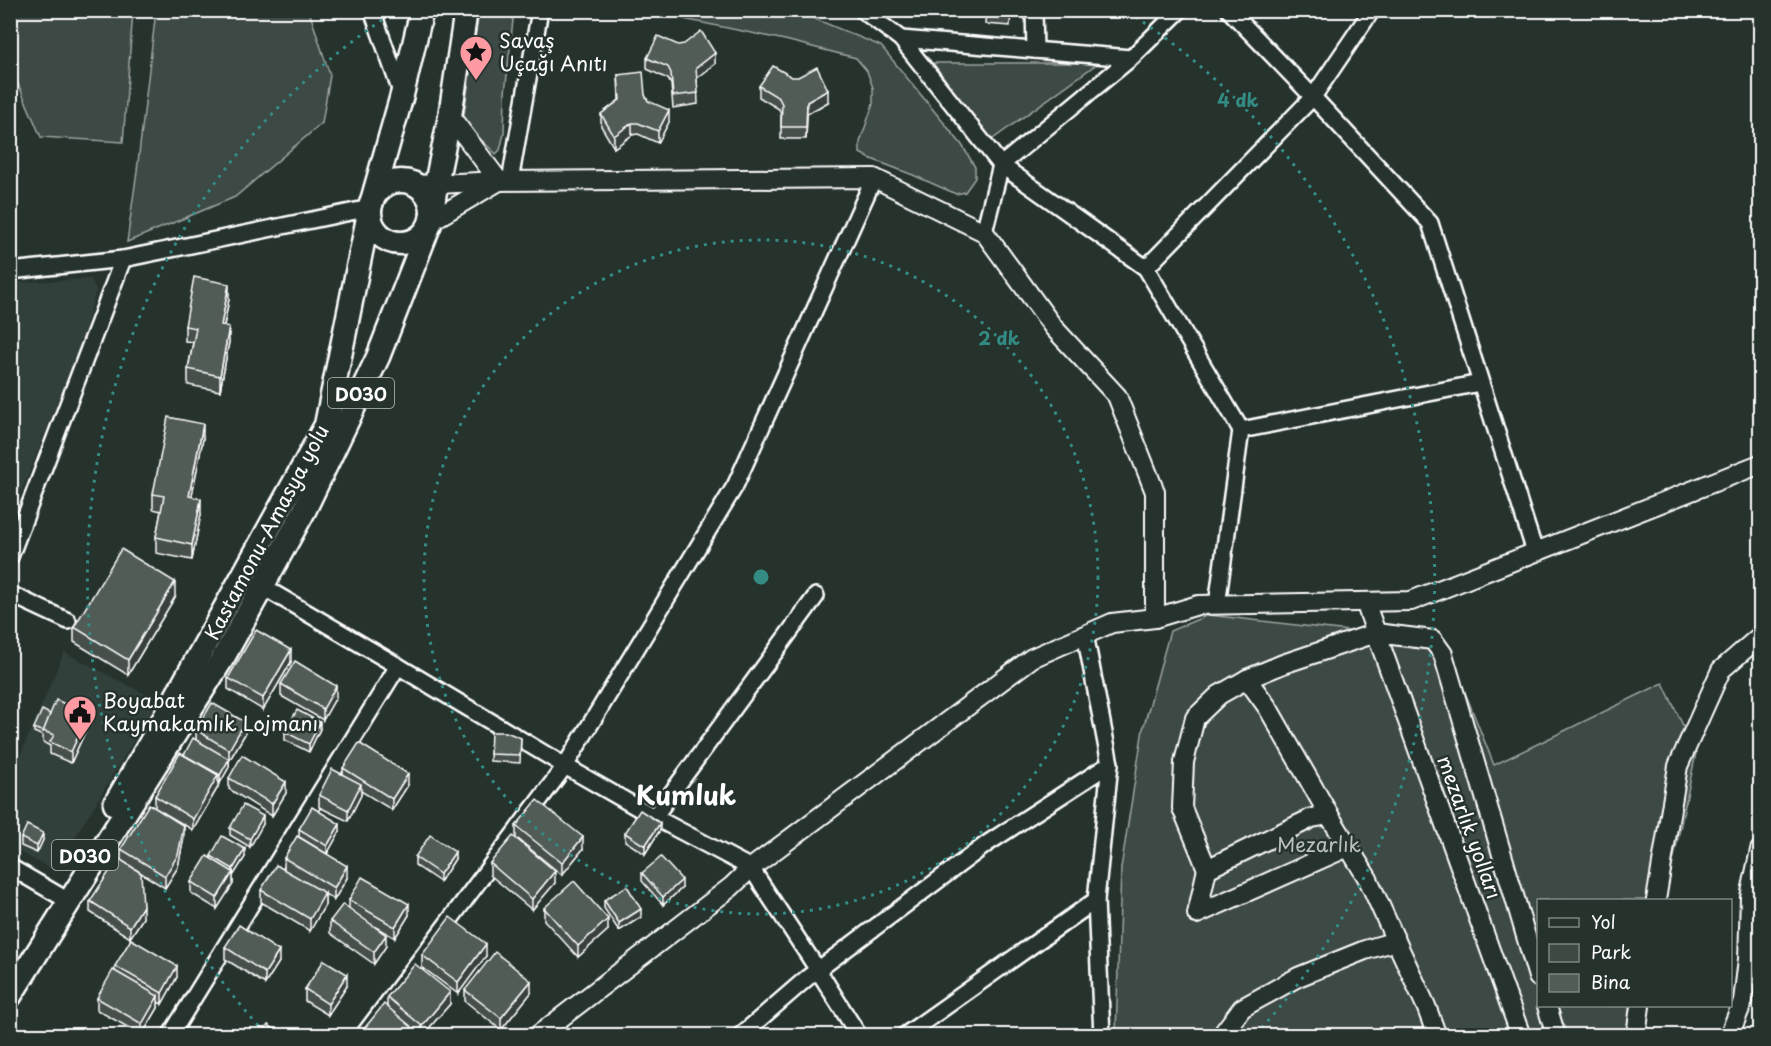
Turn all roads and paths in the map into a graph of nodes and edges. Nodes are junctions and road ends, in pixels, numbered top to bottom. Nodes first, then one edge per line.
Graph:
1 (372, 10) edge
2 (422, 10) edge
3 (466, 10) edge
4 (540, 10) edge
5 (862, 10) edge
6 (1034, 10) edge
7 (1180, 10) edge
8 (1229, 10) edge
9 (1372, 10) edge
10 (901, 39) junction
11 (1035, 50) junction
12 (1131, 58) junction
13 (402, 95) junction
14 (1313, 97) junction
15 (450, 116) junction
16 (1001, 165) junction
17 (874, 178) junction
18 (505, 181) junction
19 (427, 185) junction
20 (370, 208) junction
21 (431, 221) junction
22 (984, 232) junction
23 (123, 259) junction
24 (1146, 268) junction
25 (10, 271) edge
26 (1480, 383) junction
27 (1241, 430) junction
28 (1761, 464) edge
29 (1534, 552) junction
30 (10, 557) edge
31 (263, 587) junction
32 (10, 594) edge
33 (816, 596) dead end
34 (1365, 602) junction
35 (1217, 605) junction
36 (1155, 618) junction
37 (68, 621) dead end
38 (1376, 633) junction
39 (1085, 634) junction
40 (1761, 636) edge
41 (398, 666) junction
42 (1247, 679) junction
43 (1110, 764) junction
44 (565, 766) junction
45 (1329, 815) junction
46 (654, 817) junction
47 (1348, 847) junction
48 (1761, 850) edge
49 (10, 867) edge
50 (751, 868) junction
51 (1207, 869) junction
52 (60, 896) junction
53 (1656, 899) edge
54 (1096, 900) junction
55 (1396, 941) junction
56 (818, 970) junction
57 (1537, 970) edge
58 (10, 975) edge
59 (10, 996) edge
60 (1548, 1007) edge
61 (1640, 1007) edge
62 (170, 1035) edge
63 (363, 1035) edge
64 (537, 1035) edge
65 (740, 1035) edge
66 (859, 1035) edge
67 (904, 1035) edge
68 (1102, 1035) edge
69 (1221, 1035) edge
70 (1437, 1035) edge
71 (1521, 1035) edge
72 (1556, 1035) edge
73 (1635, 1035) edge
74 (1729, 1035) edge

1 - 13 street
2 - 13 main road, Kastamonu-Amasya yolu / D030
3 - 15 main road
4 - 18 street
5 - 10 street
6 - 11 street
7 - 12 street
8 - 14 street
9 - 14 street
10 - 11 street
10 - 16 street
11 - 12 street
12 - 16 street
13 - 20 main road, Kastamonu-Amasya yolu / D030
14 - 24 street
14 - 26 street
15 - 18 street
15 - 19 main road
16 - 22 street
16 - 24 street
17 - 18 street
17 - 22 street
17 - 44 street
18 - 19 street
18 - 21 street
19 - 20 main road
19 - 21 main road
20 - 21 main road
20 - 23 street
20 - 52 main road, Kastamonu-Amasya yolu / D030
21 - 31 main road, Kastamonu-Amasya yolu / D030
22 - 36 street
23 - 25 street
23 - 30 street
24 - 27 street
26 - 27 street
26 - 29 street
27 - 35 street
28 - 29 street
29 - 34 street
31 - 41 street
31 - 59 main road, Kastamonu-Amasya yolu / D030
32 - 37 street
33 - 46 street
34 - 35 street
34 - 38 street, mezarlık yolları
35 - 36 street
36 - 39 street
38 - 42 street, mezarlık yolları
38 - 57 street, mezarlık yolları
38 - 71 street, mezarlık yolları
39 - 43 street
39 - 50 street
40 - 53 street
41 - 44 street
41 - 62 street
42 - 45 street
42 - 51 street, mezarlık yolları
43 - 54 street
43 - 56 street
44 - 46 street
44 - 63 street
45 - 47 street
45 - 51 street
46 - 50 street
47 - 51 street
47 - 55 street
48 - 74 street
49 - 52 street
50 - 56 street
50 - 64 street
52 - 58 main road, Kastamonu-Amasya yolu / D030
54 - 67 street
54 - 68 street
55 - 69 street
55 - 70 street
56 - 65 street
56 - 66 street
60 - 72 street
61 - 73 street

